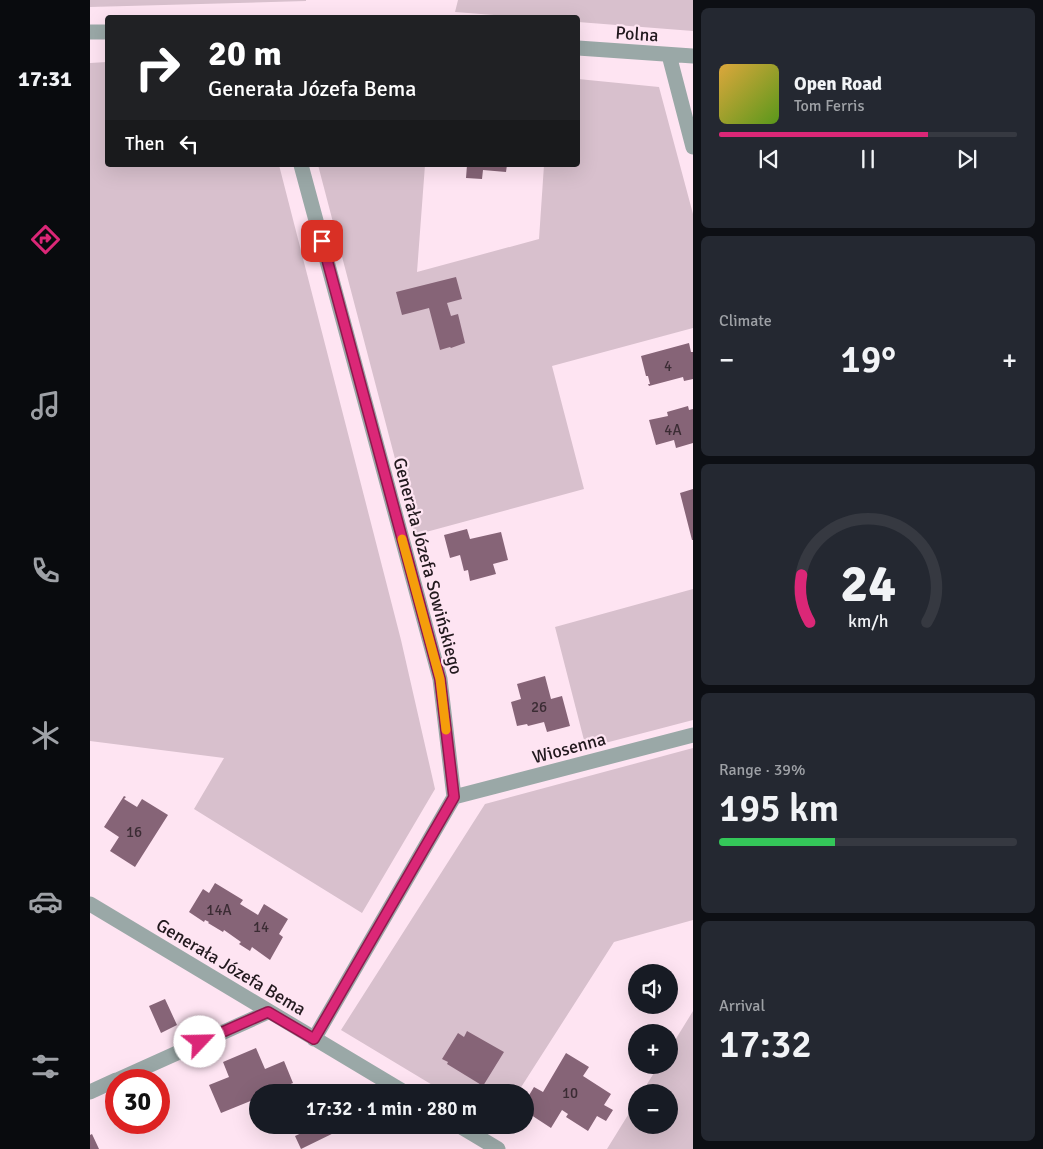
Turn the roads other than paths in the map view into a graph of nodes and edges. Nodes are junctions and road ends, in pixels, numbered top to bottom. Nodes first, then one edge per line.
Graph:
1 (90, 32) edge
2 (105, 32) edge
3 (580, 48) edge
4 (669, 55) junction
5 (693, 56) edge
6 (693, 147) edge
7 (302, 167) edge
8 (693, 735) edge
9 (454, 797) junction
10 (90, 904) edge
11 (268, 1012) junction
12 (314, 1039) junction
13 (141, 1069) edge
14 (390, 1084) edge
15 (105, 1085) edge
16 (90, 1092) edge
17 (473, 1134) edge
18 (498, 1149) edge

1 - 2 street
3 - 4 street, Polna
4 - 5 street, Polna
4 - 6 street
7 - 9 street, Generała Józefa Sowińskiego
8 - 9 street, Wiosenna
9 - 12 street
10 - 11 street, Generała Józefa Bema
11 - 12 street, Generała Józefa Bema
11 - 13 street
12 - 14 street, Generała Józefa Bema
15 - 16 street
17 - 18 street

